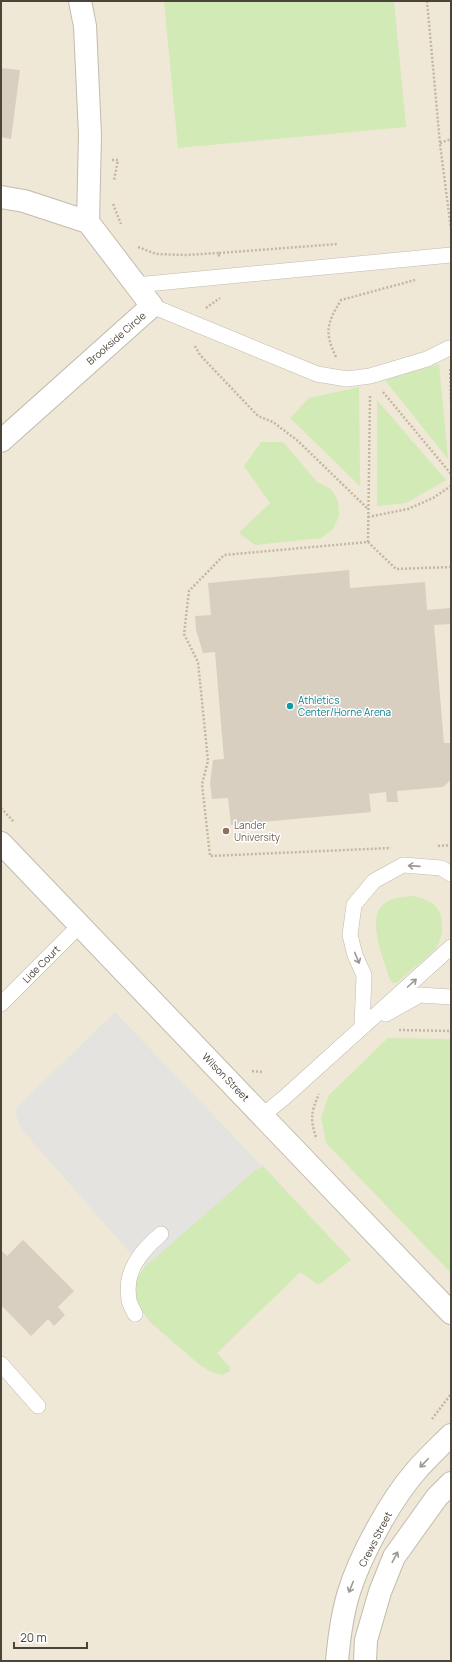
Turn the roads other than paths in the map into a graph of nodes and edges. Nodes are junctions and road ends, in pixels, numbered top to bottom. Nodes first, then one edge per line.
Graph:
1 (80, 1) edge
2 (1, 198) edge
3 (88, 222) junction
4 (451, 255) edge
5 (136, 285) junction
6 (152, 306) junction
7 (449, 348) road end
8 (1, 441) edge
9 (1, 843) edge
10 (451, 874) edge
11 (80, 925) junction
12 (451, 947) edge
13 (451, 997) edge
14 (1, 1004) edge
15 (362, 1027) junction
16 (263, 1115) junction
17 (161, 1234) dead end
18 (451, 1312) edge
19 (135, 1314) dead end
20 (1, 1364) edge
21 (38, 1406) dead end
22 (451, 1435) edge
23 (451, 1484) edge
24 (337, 1661) edge
25 (365, 1661) edge

1 - 3 street
2 - 3 street
3 - 5 street, Brookside Circle
4 - 5 lane
5 - 6 street, Brookside Circle
6 - 7 lane
6 - 8 street, Brookside Circle
9 - 11 street, Wilson Street
10 -> 15 lane
11 - 14 lane, Lide Court
11 - 16 street, Wilson Street
15 -> 12 lane
13 - 15 lane
15 - 16 lane
16 - 18 street, Wilson Street
17 - 19 lane
20 - 21 lane
22 -> 24 street, Crews Street
25 -> 23 street

